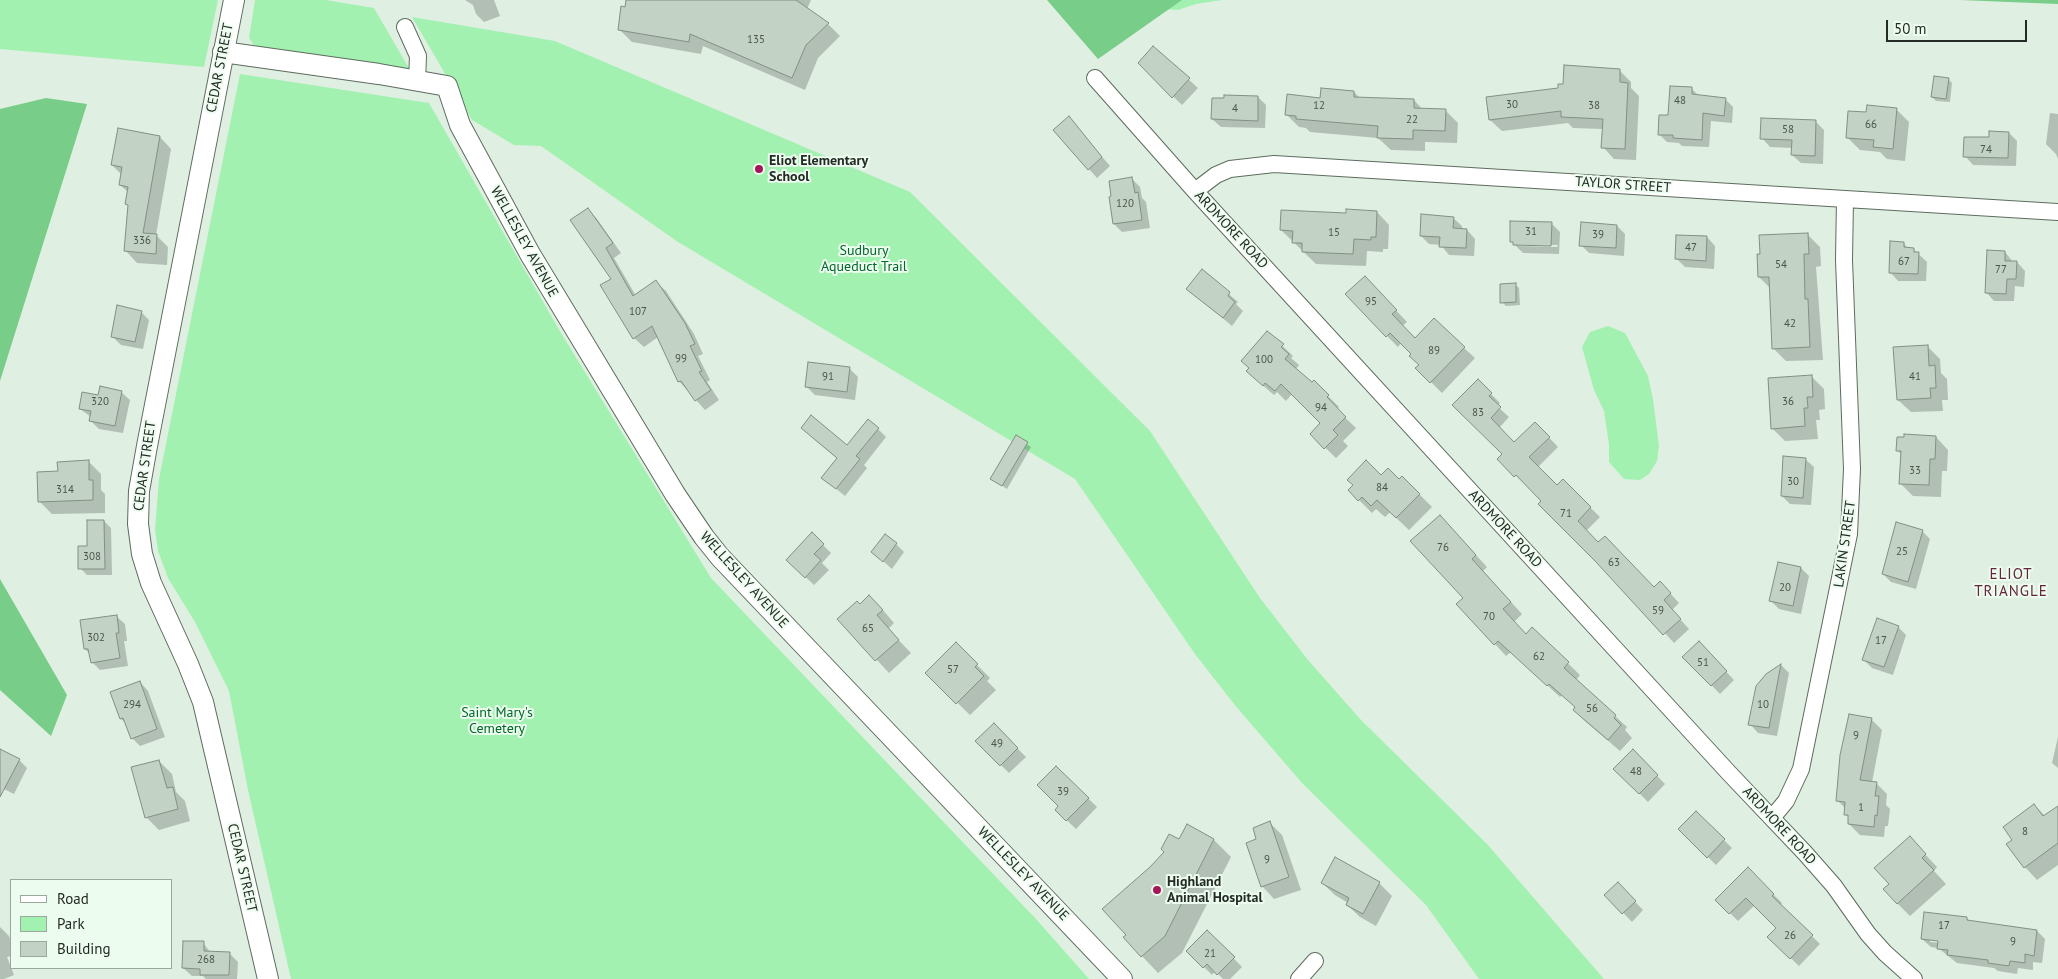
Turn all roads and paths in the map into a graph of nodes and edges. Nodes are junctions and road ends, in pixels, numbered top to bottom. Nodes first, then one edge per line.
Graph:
1 (234, 0) edge
2 (404, 27) dead end
3 (223, 52) junction
4 (1095, 78) dead end
5 (417, 81) junction
6 (1195, 191) junction
7 (1845, 199) junction
8 (2058, 212) edge
9 (1772, 818) junction
10 (1315, 961) dead end
11 (268, 979) edge
12 (1122, 979) edge
13 (1299, 979) edge
14 (1914, 979) edge

1 - 3 street, CEDAR STREET
2 - 5 street
3 - 5 street
3 - 11 street, CEDAR STREET
4 - 6 street, ARDMORE ROAD
5 - 12 street, WELLESLEY AVENUE
6 - 7 street, TAYLOR STREET
6 - 9 street, ARDMORE ROAD
7 - 8 street, TAYLOR STREET
7 - 9 street, LAKIN STREET
9 - 14 street, ARDMORE ROAD
10 - 13 street

